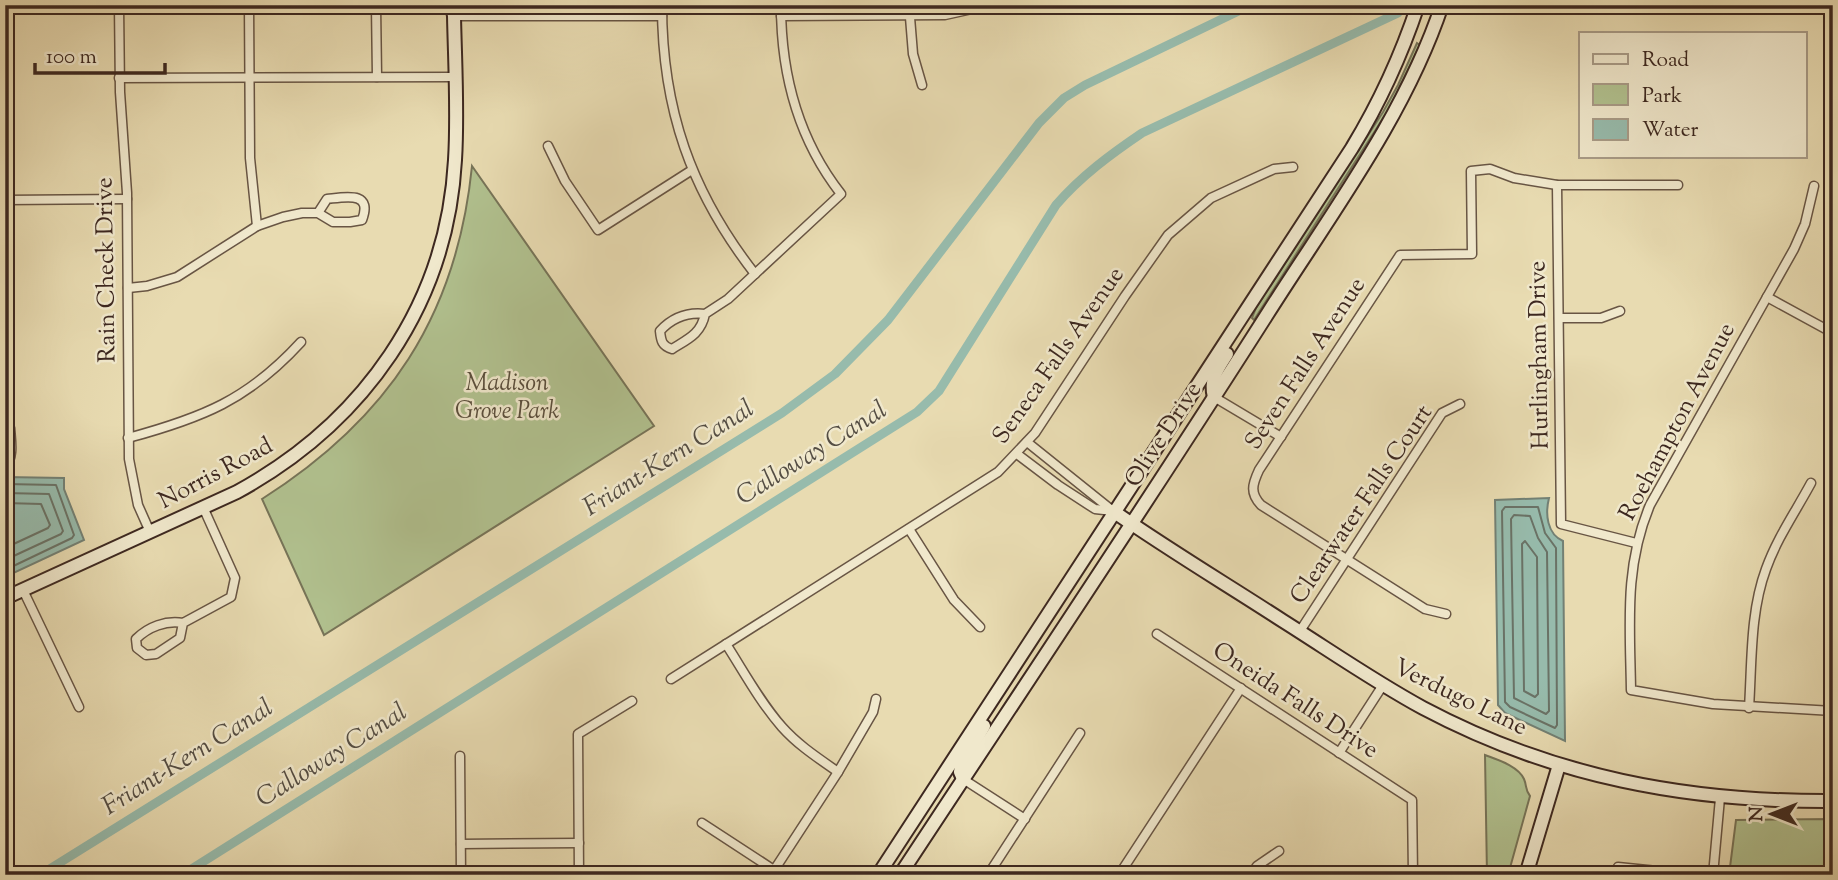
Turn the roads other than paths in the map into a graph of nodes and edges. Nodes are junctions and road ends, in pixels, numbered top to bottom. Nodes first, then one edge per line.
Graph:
1 (119, 5) edge
2 (249, 5) edge
3 (376, 5) edge
4 (534, 5) edge
5 (662, 5) edge
6 (781, 5) edge
7 (909, 5) edge
8 (990, 5) edge
9 (1418, 5) edge
10 (1442, 5) edge
11 (454, 9) edge
12 (909, 15) junction
13 (534, 16) junction
14 (662, 16) junction
15 (781, 16) junction
16 (377, 77) junction
17 (455, 77) junction
18 (119, 78) junction
19 (249, 78) junction
20 (922, 85) dead end
21 (548, 146) dead end
22 (1293, 167) dead end
23 (692, 170) junction
24 (1557, 185) junction
25 (1678, 185) dead end
26 (1814, 186) dead end
27 (5, 200) edge
28 (127, 200) junction
29 (318, 213) junction
30 (257, 226) junction
31 (755, 274) junction
32 (128, 288) junction
33 (1767, 297) junction
34 (1620, 312) dead end
35 (705, 314) junction
36 (1241, 318) junction
37 (1559, 318) junction
38 (1833, 334) edge
39 (300, 342) dead end
40 (1214, 397) junction
41 (1460, 404) dead end
42 (5, 424) edge
43 (128, 438) junction
44 (1281, 438) junction
45 (1027, 442) junction
46 (1017, 454) junction
47 (5, 468) edge
48 (1811, 483) dead end
49 (203, 507) junction
50 (1113, 512) junction
51 (1131, 523) junction
52 (909, 529) junction
53 (150, 532) junction
54 (1636, 543) junction
55 (1347, 558) junction
56 (23, 590) junction
57 (5, 598) edge
58 (1446, 614) dead end
59 (183, 623) junction
60 (980, 627) dead end
61 (1300, 631) junction
62 (1157, 634) dead end
63 (726, 644) junction
64 (671, 679) dead end
65 (1383, 685) junction
66 (1241, 688) junction
67 (876, 699) dead end
68 (632, 701) dead end
69 (79, 707) dead end
70 (1749, 708) junction
71 (1833, 711) edge
72 (984, 712) junction
73 (1080, 733) dead end
74 (1339, 753) junction
75 (460, 756) dead end
76 (1559, 765) junction
77 (838, 772) junction
78 (963, 779) junction
79 (1720, 798) junction
80 (1833, 801) edge
81 (1025, 819) junction
82 (702, 823) dead end
83 (579, 843) junction
84 (461, 844) junction
85 (1279, 850) dead end
86 (1618, 867) dead end
87 (772, 873) edge
88 (461, 875) edge
89 (579, 875) edge
90 (878, 875) edge
91 (900, 875) edge
92 (988, 875) edge
93 (1119, 875) edge
94 (1251, 875) edge
95 (1413, 875) edge
96 (1526, 875) edge
97 (1696, 875) edge
98 (1713, 875) edge

1 - 18 street, Rain Check Drive
2 - 19 street
3 - 16 street
4 - 13 street
5 - 14 street
6 - 15 street
7 - 12 street
8 - 12 street
9 - 36 main road, Olive Drive
10 - 40 main road, Olive Drive
11 - 13 street
11 - 17 main road, Norris Road
12 - 15 street
12 - 20 street
13 - 14 street
14 - 23 street
15 - 31 street
16 - 17 street
16 - 19 street
17 - 49 main road, Norris Road
18 - 19 street
18 - 28 street, Rain Check Drive
19 - 30 street
21 - 23 street
22 - 45 street, Seneca Falls Avenue
23 - 31 street
24 - 25 street
24 - 37 street, Hurlingham Drive
24 - 44 street, Seven Falls Avenue
26 - 33 street, Roehampton Avenue
27 - 28 street
28 - 32 street, Rain Check Drive
29 - 29 street
29 - 30 street
30 - 32 street
31 - 35 street
32 - 43 street, Rain Check Drive
33 - 38 street
33 - 54 street, Roehampton Avenue
34 - 37 street
35 - 35 street
36 - 40 main road
36 - 50 main road, Olive Drive
37 - 54 street, Hurlingham Drive
39 - 43 street
40 - 44 street
40 - 51 main road, Olive Drive
41 - 55 street, Clearwater Falls Court
42 - 47 street
43 - 53 street, Rain Check Drive
44 - 55 street, Seven Falls Avenue
45 - 46 street, Seneca Falls Avenue
45 - 50 street
46 - 50 street
46 - 52 street, Seneca Falls Avenue
48 - 70 street
49 - 53 main road, Norris Road
49 - 59 street
50 - 51 main road, Verdugo Lane
50 - 72 main road, Olive Drive
51 - 61 main road, Verdugo Lane
51 - 78 main road, Olive Drive
52 - 60 street
52 - 63 street, Seneca Falls Avenue
53 - 56 main road, Norris Road
54 - 70 street, Roehampton Avenue
55 - 58 street
55 - 61 street, Clearwater Falls Court
56 - 57 main road, Norris Road
56 - 69 street
59 - 59 street
61 - 65 main road, Verdugo Lane
62 - 66 street, Oneida Falls Drive
63 - 64 street, Seneca Falls Avenue
63 - 77 street
65 - 74 street
65 - 76 main road, Verdugo Lane
66 - 74 street, Oneida Falls Drive
66 - 93 street
67 - 77 street
68 - 83 street
70 - 71 street
72 - 78 main road
72 - 90 main road, Olive Drive
73 - 81 street
74 - 95 street, Oneida Falls Drive
75 - 84 street
76 - 79 main road, Verdugo Lane
76 - 96 main road
77 - 87 street
78 - 81 street
78 - 91 main road, Olive Drive
79 - 80 main road, Verdugo Lane
79 - 98 street
81 - 92 street
82 - 87 street
83 - 84 street
83 - 89 street
84 - 88 street
85 - 94 street
86 - 97 street

